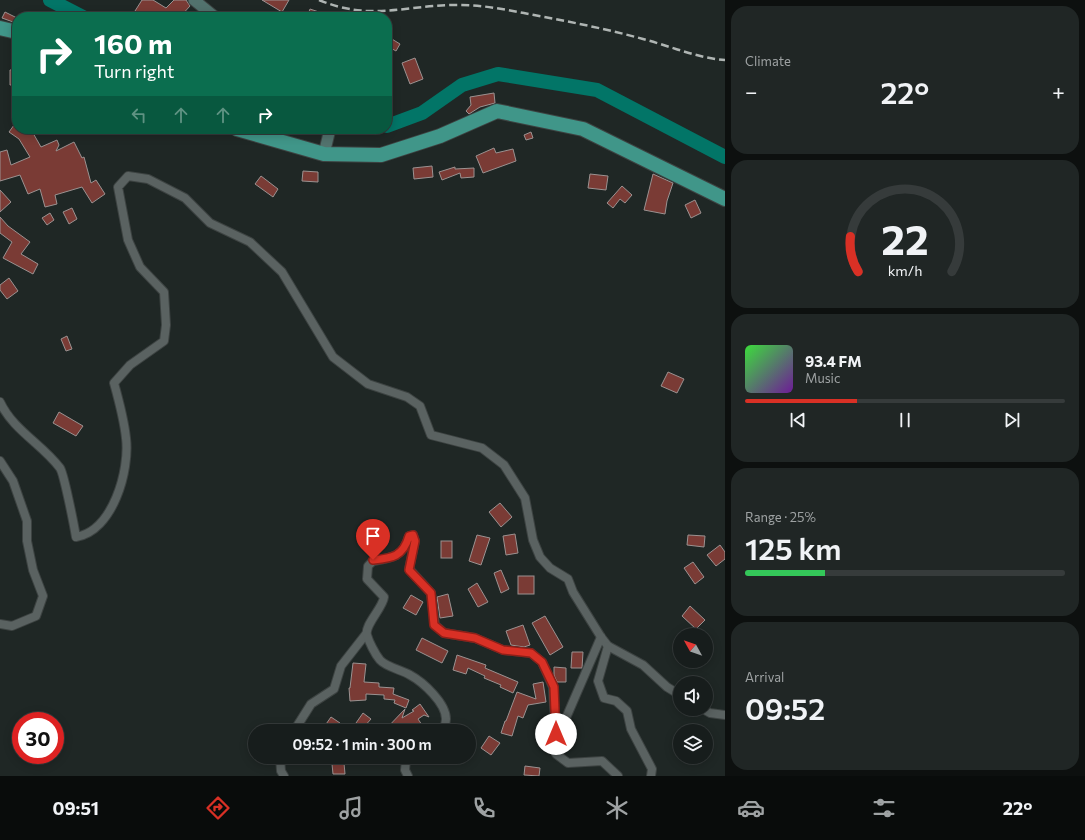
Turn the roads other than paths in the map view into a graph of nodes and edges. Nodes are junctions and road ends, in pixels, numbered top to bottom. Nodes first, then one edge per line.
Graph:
1 (194, 0) edge
2 (209, 12) edge
3 (0, 28) edge
4 (12, 31) edge
5 (254, 134) edge
6 (329, 134) edge
7 (324, 154) junction
8 (725, 199) edge
9 (0, 402) edge
10 (0, 461) edge
11 (0, 624) edge
12 (366, 634) junction
13 (601, 637) junction
14 (608, 646) junction
15 (673, 691) edge
16 (713, 713) edge
17 (725, 715) edge
18 (298, 724) edge
19 (445, 724) edge
20 (556, 741) junction
21 (280, 764) edge
22 (406, 764) edge
23 (284, 776) edge
24 (408, 776) edge
25 (618, 776) edge
26 (651, 776) edge

1 - 2 street
3 - 4 highway
5 - 7 highway
6 - 7 street
7 - 8 highway
9 - 13 street
10 - 11 street
12 - 18 street
12 - 19 street
12 - 20 street
13 - 14 street
13 - 20 street
14 - 15 street
14 - 26 street
16 - 17 street
20 - 25 street
21 - 23 street
22 - 24 street

